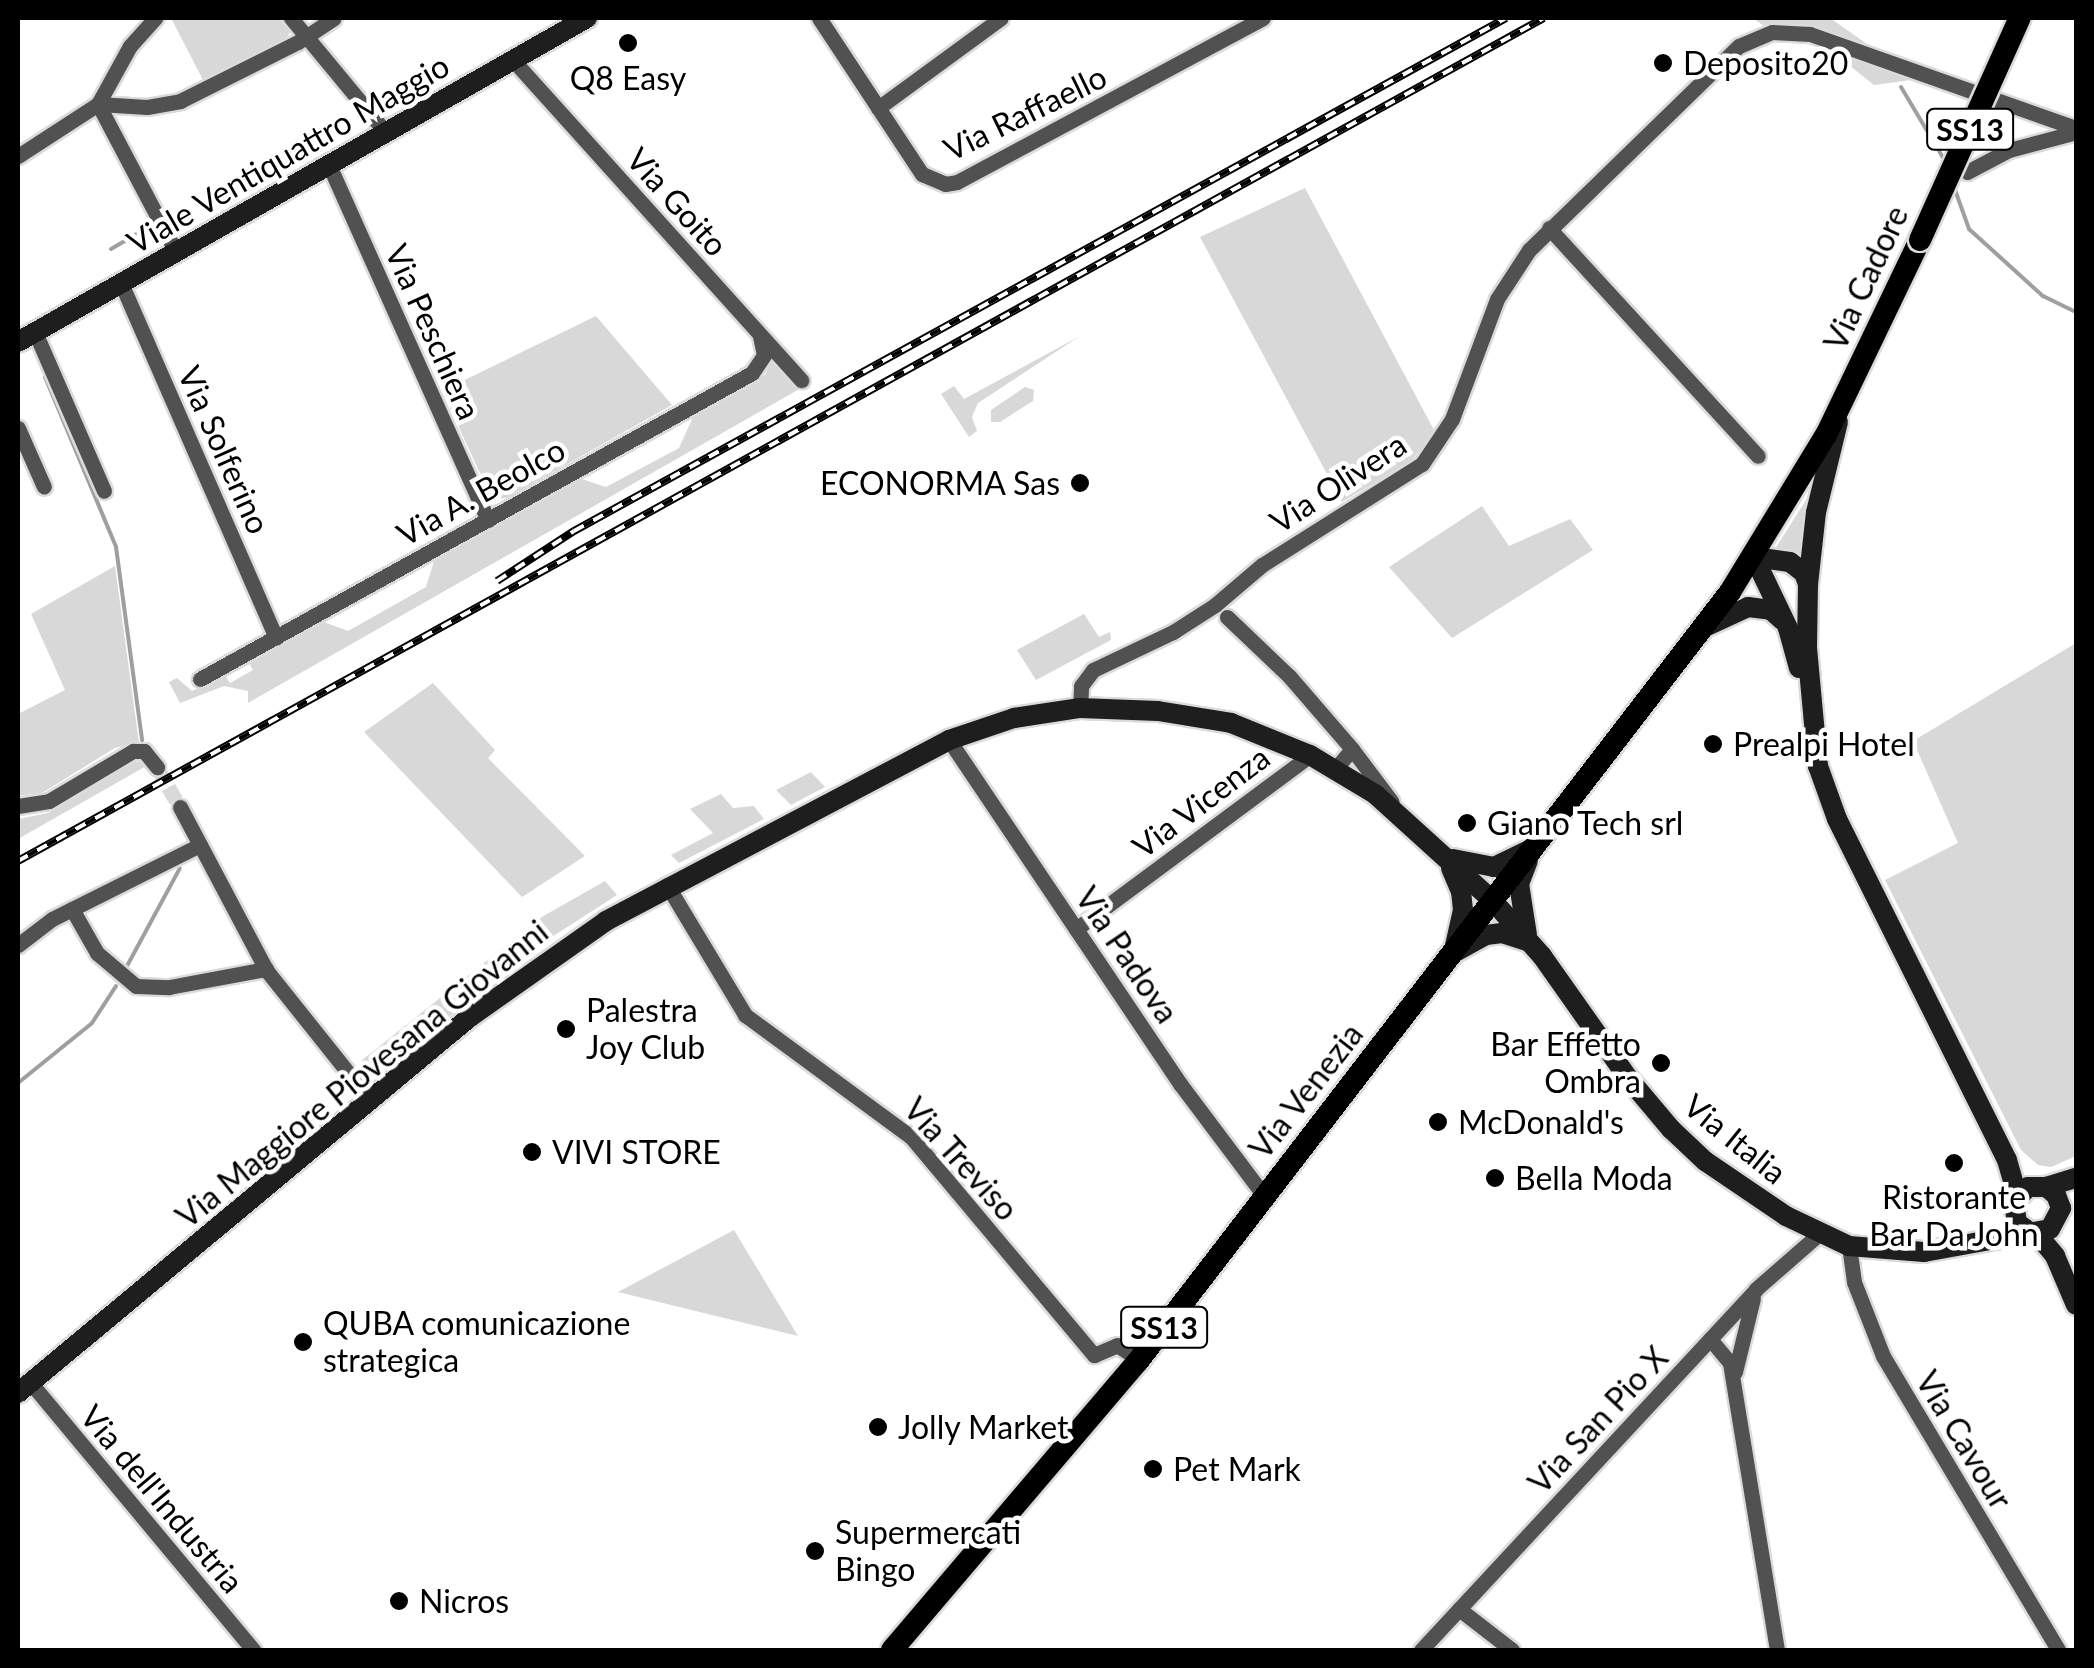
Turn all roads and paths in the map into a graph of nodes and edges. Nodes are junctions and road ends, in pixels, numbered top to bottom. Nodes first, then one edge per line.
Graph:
1 (154, 18) edge
2 (291, 18) edge
3 (334, 18) edge
4 (587, 18) edge
5 (819, 18) edge
6 (1000, 18) edge
7 (1263, 18) edge
8 (2020, 18) edge
9 (309, 36) junction
10 (513, 60) junction
11 (98, 104) junction
12 (878, 108) junction
13 (2076, 130) edge
14 (386, 133) junction
15 (18, 156) edge
16 (329, 166) junction
17 (1967, 172) dead end
18 (1550, 228) junction
19 (176, 252) junction
20 (121, 283) junction
21 (760, 336) junction
22 (26, 337) edge
23 (800, 380) dead end
24 (1844, 401) junction
25 (18, 428) edge
26 (1758, 456) dead end
27 (44, 487) dead end
28 (104, 491) dead end
29 (488, 520) junction
30 (1754, 556) junction
31 (1808, 584) junction
32 (1227, 617) dead end
33 (1704, 628) junction
34 (1788, 628) junction
35 (276, 638) junction
36 (200, 679) dead end
37 (1080, 708) junction
38 (1158, 712) joint
39 (1812, 724) junction
40 (949, 740) junction
41 (1352, 749) junction
42 (1310, 754) junction
43 (157, 768) dead end
44 (1336, 768) junction
45 (18, 806) edge
46 (180, 807) tunnel mouth
47 (1401, 815) junction
48 (1538, 844) junction
49 (200, 845) junction
50 (1442, 854) junction
51 (667, 886) junction
52 (1494, 901) junction
53 (72, 909) junction
54 (1076, 929) junction
55 (1528, 942) junction
56 (18, 945) edge
57 (1454, 954) junction
58 (266, 968) junction
59 (370, 1100) junction
60 (2076, 1178) edge
61 (2076, 1189) edge
62 (2028, 1194) junction
63 (1265, 1197) junction
64 (2046, 1224) junction
65 (1820, 1233) junction
66 (1981, 1240) junction
67 (1849, 1246) junction
68 (1756, 1289) junction
69 (2076, 1305) edge
70 (1724, 1325) junction
71 (1710, 1339) junction
72 (1736, 1353) junction
73 (1139, 1360) junction
74 (1735, 1386) junction
75 (24, 1388) edge
76 (1459, 1609) junction
77 (253, 1650) edge
78 (892, 1650) edge
79 (1421, 1650) edge
80 (1512, 1650) edge
81 (1777, 1650) edge
82 (2058, 1650) edge

1 - 11 street
2 - 9 street
3 - 9 street
4 - 10 street, Viale Ventiquattro Maggio
5 - 12 street, Via Raffaello
6 - 12 street
7 - 12 street, Via Raffaello
8 - 24 main road, Via Cadore / SS13, bridge
9 - 11 street
9 - 14 street
10 - 14 street, Viale Ventiquattro Maggio
10 - 21 street, Via Goito
11 - 15 street
11 - 19 street
13 - 17 street, Via Olivera
13 - 18 street, Via Olivera
14 - 16 street, Viale Ventiquattro Maggio
16 - 19 street, Viale Ventiquattro Maggio
16 - 29 street, Via Peschiera
18 - 26 street
18 - 37 street, Via Olivera
19 - 20 street, Viale Ventiquattro Maggio
20 - 22 street, Viale Ventiquattro Maggio
20 - 35 street, Via Solferino
21 - 23 street, Via Goito
21 - 29 street, Via A. Beolco
22 - 28 street
24 - 30 main road, Via Cadore / SS13
24 - 31 street
25 - 27 street
29 - 35 street, Via A. Beolco
30 - 31 street
30 - 33 main road, Via Venezia / SS13
30 - 34 street
31 - 39 street
32 - 41 street
33 - 34 street
33 - 48 main road, Via Venezia / SS13
34 - 39 street
35 - 36 street, Via A. Beolco
37 - 38 street, Via Maggiore Piovesana Giovanni
37 - 40 street, Via Maggiore Piovesana Giovanni
38 - 42 street, Via Italia
39 - 62 street
40 - 51 street, Via Maggiore Piovesana Giovanni
40 - 54 street, Via Padova
41 - 44 street
41 - 47 street
42 - 44 street, Via Italia
42 - 54 street, Via Vicenza
43 - 45 street
44 - 47 street, Via Italia
46 - 49 street
47 - 50 street, Via Italia
48 - 50 street, Via Italia
48 - 52 main road, Via Venezia / SS13
48 - 55 street, Via Italia
49 - 53 street
49 - 58 street
50 - 52 street, Via Italia
50 - 57 street, Via Italia
51 - 59 street, Via Maggiore Piovesana Giovanni
51 - 73 street, Via Treviso
52 - 55 street, Via Italia
52 - 57 main road, Via Venezia / SS13
53 - 56 street
53 - 58 street
54 - 63 street, Via Padova
55 - 57 street
55 - 65 street, Via Italia
57 - 63 main road, Via Venezia / SS13
58 - 59 street
59 - 75 street, Via Maggiore Piovesana Giovanni
60 - 62 street
61 - 64 street
62 - 64 street
62 - 64 street
62 - 66 street
63 - 73 main road, Via Venezia / SS13
64 - 66 street, Via Italia
64 - 69 street
65 - 67 street, Via Italia
65 - 68 street, Via San Pio X
66 - 67 street, Via Italia
67 - 82 street, Via Cavour
68 - 70 street, Via San Pio X
68 - 72 street
70 - 71 street, Via San Pio X
70 - 72 street
71 - 74 street
71 - 76 street, Via San Pio X
72 - 74 street
73 - 78 main road, Via Venezia / SS13
74 - 81 street
75 - 77 street, Via dell'Industria
76 - 79 street, Via San Pio X
76 - 80 street

